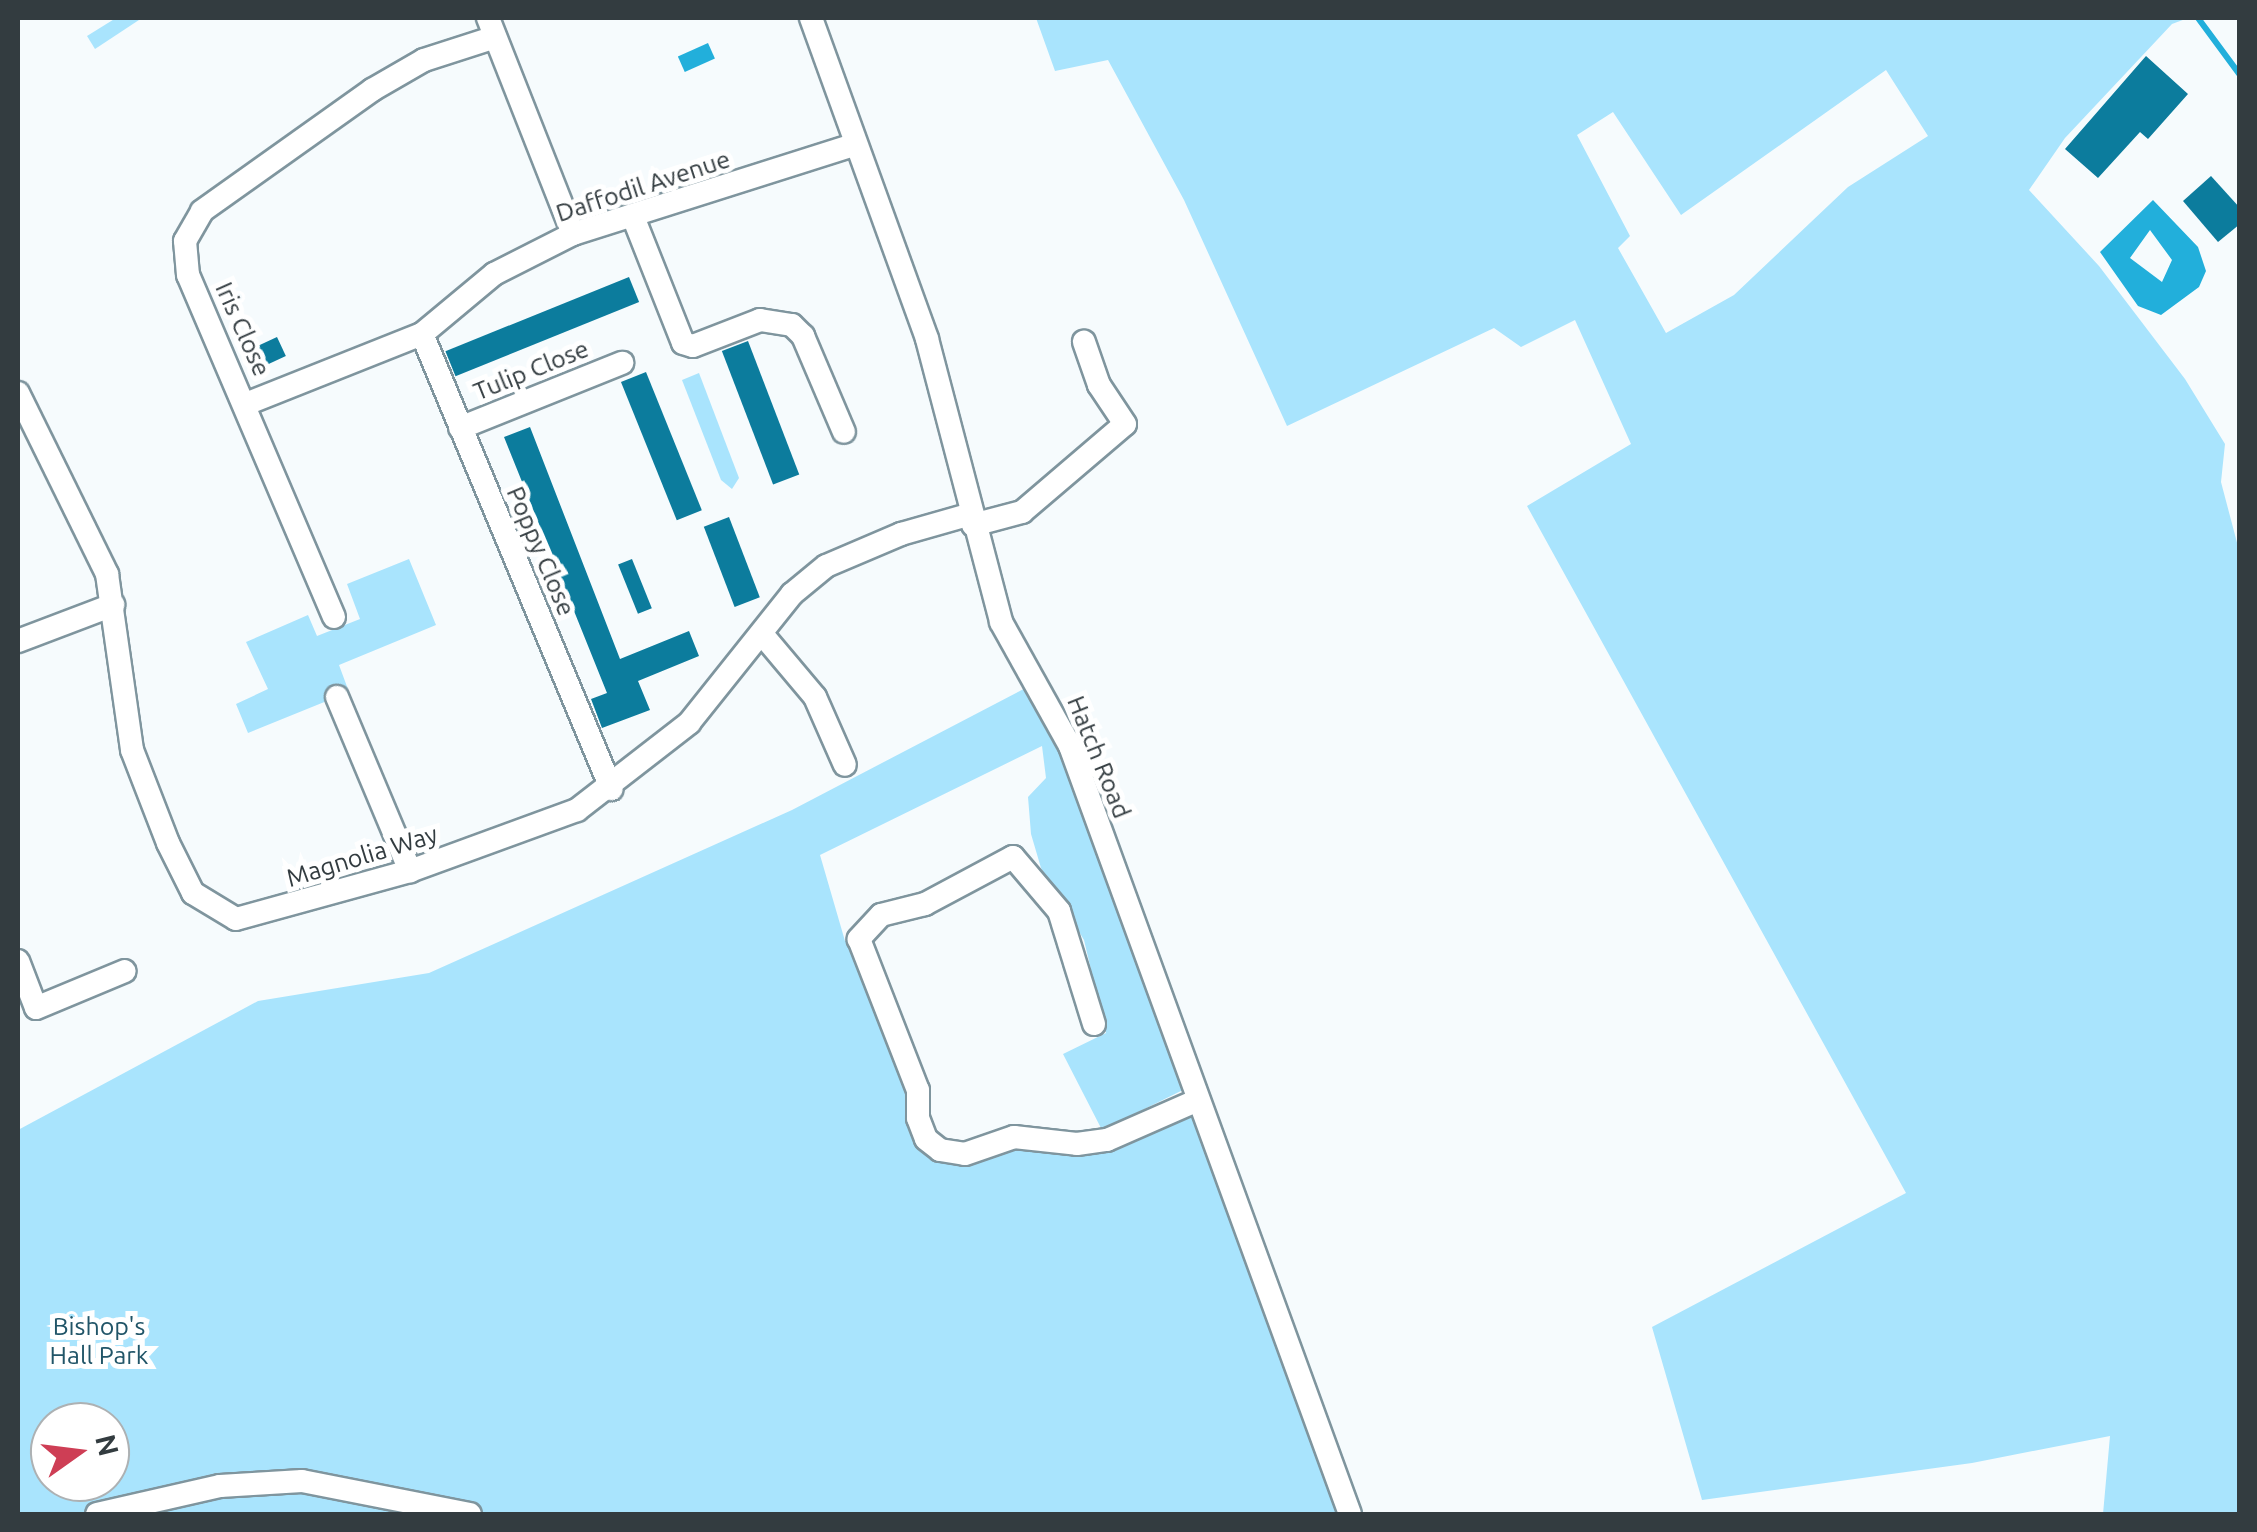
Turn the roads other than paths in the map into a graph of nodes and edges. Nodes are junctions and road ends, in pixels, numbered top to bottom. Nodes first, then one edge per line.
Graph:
1 (811, 18) edge
2 (490, 28) edge
3 (853, 145) junction
4 (634, 218) junction
5 (573, 234) junction
6 (422, 334) junction
7 (1084, 342) dead end
8 (622, 363) dead end
9 (18, 393) edge
10 (246, 404) junction
11 (460, 428) junction
12 (844, 432) dead end
13 (972, 520) junction
14 (113, 605) junction
15 (334, 617) dead end
16 (762, 634) junction
17 (18, 640) edge
18 (336, 697) dead end
19 (845, 765) dead end
20 (611, 790) junction
21 (410, 871) junction
22 (18, 962) edge
23 (125, 971) dead end
24 (1094, 1024) dead end
25 (1196, 1101) junction
26 (96, 1514) edge
27 (470, 1514) edge
28 (1350, 1514) edge

1 - 3 street, Hatch Road
2 - 5 street
2 - 10 street, Iris Close
3 - 4 street, Daffodil Avenue
3 - 13 street, Hatch Road
4 - 5 street, Daffodil Avenue
4 - 12 street
5 - 6 street, Daffodil Avenue
6 - 10 street, Daffodil Avenue
6 - 11 street, Poppy Close
7 - 13 street, Magnolia Way
8 - 11 street, Tulip Close
9 - 14 street, Magnolia Way
10 - 15 street, Iris Close
11 - 20 street, Poppy Close
13 - 16 street, Magnolia Way
13 - 25 street, Hatch Road
14 - 17 street
14 - 21 street, Magnolia Way
16 - 19 street
16 - 20 street, Magnolia Way
18 - 21 street
20 - 21 street, Magnolia Way
22 - 23 street
24 - 25 street
25 - 28 street, Hatch Road
26 - 27 street

